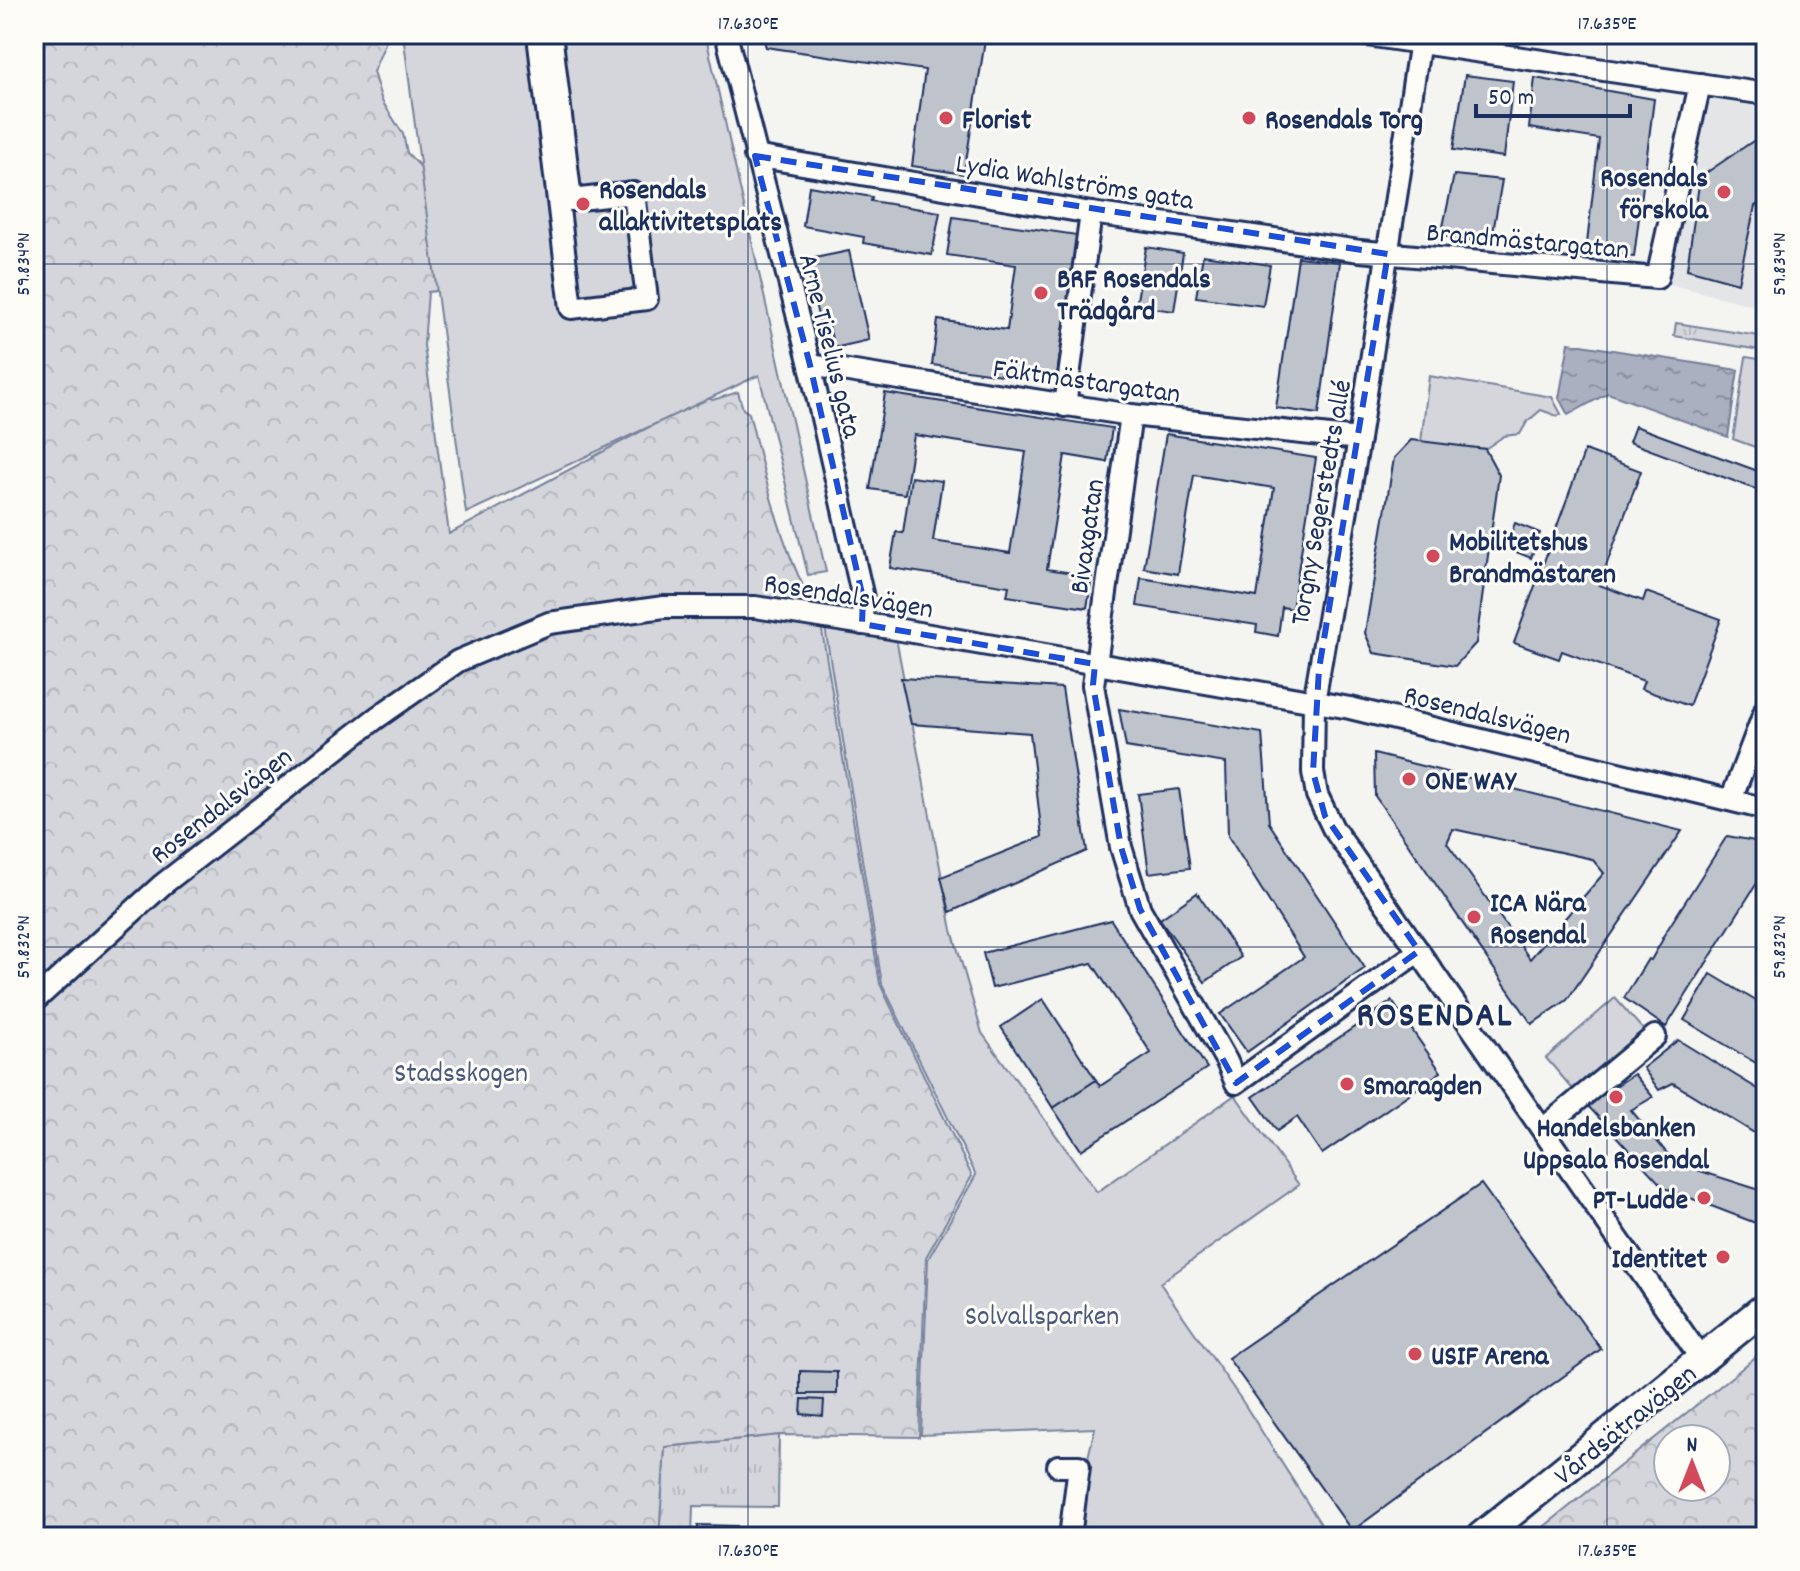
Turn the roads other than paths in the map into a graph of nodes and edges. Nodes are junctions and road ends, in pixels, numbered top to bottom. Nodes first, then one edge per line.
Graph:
1 (726, 34) edge
2 (1360, 34) edge
3 (1420, 38) edge
4 (539, 44) joint
5 (1700, 84) junction
6 (1766, 94) edge
7 (755, 156) junction
8 (1091, 213) junction
9 (1388, 254) junction
10 (810, 365) junction
11 (1065, 406) junction
12 (1131, 415) junction
13 (1359, 439) junction
14 (862, 624) junction
15 (1095, 664) junction
16 (1314, 702) junction
17 (1766, 708) edge
18 (1731, 800) junction
19 (1766, 809) edge
20 (1419, 951) junction
21 (34, 1001) edge
22 (1655, 1036) dead end
23 (1543, 1129) junction
24 (1766, 1307) edge
25 (1702, 1360) junction
26 (1058, 1466) dead end
27 (1070, 1537) edge
28 (1481, 1537) edge

1 - 7 street, Arne Tiselius gata
2 - 3 street
3 - 5 street
3 - 9 street, Torgny Segerstedts allé
4 - 4 street
5 - 6 street
5 - 9 street, Brandmästargatan
7 - 8 street, Lydia Wahlströms gata
7 - 10 street, Arne Tiselius gata
8 - 9 street, Lydia Wahlströms gata
8 - 11 street
9 - 13 street, Torgny Segerstedts allé
10 - 11 street, Fäktmästargatan
10 - 14 street, Arne Tiselius gata
11 - 12 street, Fäktmästargatan
12 - 13 street, Fäktmästargatan
12 - 15 street, Bivaxgatan
13 - 16 street, Torgny Segerstedts allé
14 - 15 street, Rosendalsvägen
14 - 21 street, Rosendalsvägen
15 - 16 street, Rosendalsvägen
15 - 20 street
16 - 18 street, Rosendalsvägen
16 - 20 street, Torgny Segerstedts allé
17 - 18 street
18 - 19 street, Rosendalsvägen
20 - 23 street, Torgny Segerstedts allé
22 - 23 street
23 - 25 street, Torgny Segerstedts allé
24 - 25 main road, Vårdsätravägen
25 - 28 main road, Vårdsätravägen
26 - 27 street

